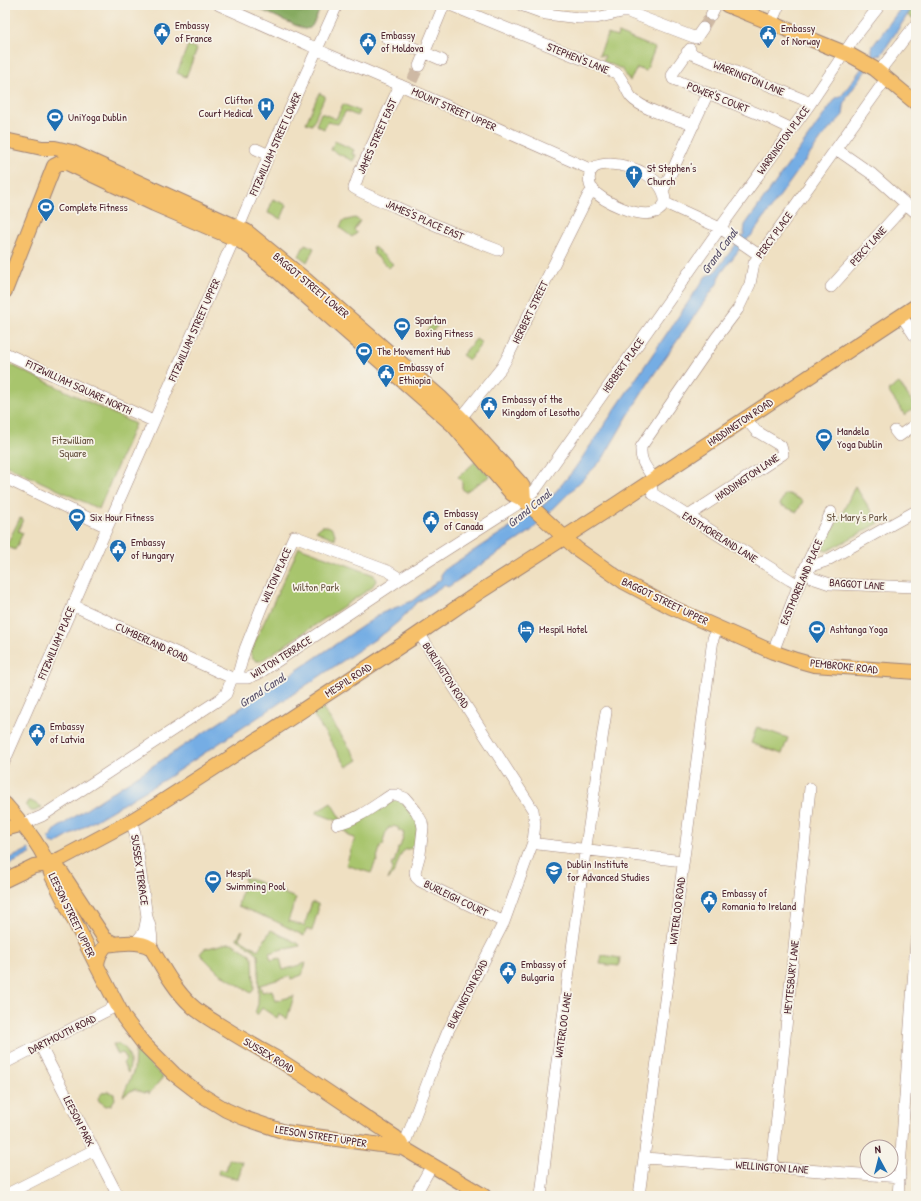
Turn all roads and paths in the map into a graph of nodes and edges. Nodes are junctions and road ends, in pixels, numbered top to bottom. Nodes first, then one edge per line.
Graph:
1 (219, 5) edge
2 (337, 5) edge
3 (444, 5) edge
4 (450, 5) edge
5 (522, 5) edge
6 (727, 5) edge
7 (779, 5) edge
8 (880, 5) edge
9 (624, 10) edge
10 (771, 23) junction
11 (916, 24) edge
12 (703, 28) tunnel mouth
13 (386, 39) dead end
14 (317, 49) junction
15 (689, 51) joint
16 (425, 53) junction
17 (845, 53) junction
18 (442, 60) dead end
19 (419, 66) tunnel mouth
20 (880, 74) junction
21 (407, 85) junction
22 (708, 94) junction
23 (916, 103) edge
24 (810, 104) junction
25 (694, 125) junction
26 (792, 129) junction
27 (5, 140) edge
28 (42, 148) junction
29 (256, 149) dead end
30 (836, 149) junction
31 (269, 155) junction
32 (54, 166) junction
33 (592, 170) junction
34 (354, 188) joint
35 (593, 189) junction
36 (663, 191) junction
37 (665, 203) junction
38 (906, 204) junction
39 (916, 213) edge
40 (720, 228) junction
41 (236, 233) junction
42 (498, 250) dead end
43 (759, 255) junction
44 (831, 287) dead end
45 (5, 290) edge
46 (916, 306) edge
47 (901, 315) junction
48 (916, 338) edge
49 (5, 353) edge
50 (746, 419) junction
51 (154, 421) junction
52 (457, 422) junction
53 (916, 424) edge
54 (895, 431) dead end
55 (5, 478) edge
56 (652, 481) junction
57 (528, 503) junction
58 (916, 511) edge
59 (831, 512) dead end
60 (688, 516) junction
61 (108, 526) junction
62 (565, 538) junction
63 (805, 568) junction
64 (399, 580) junction
65 (794, 583) junction
66 (916, 587) edge
67 (73, 604) junction
68 (717, 627) junction
69 (419, 633) junction
70 (773, 652) junction
71 (916, 672) edge
72 (235, 678) junction
73 (606, 712) dead end
74 (5, 760) edge
75 (810, 788) dead end
76 (5, 804) edge
77 (131, 821) junction
78 (342, 823) dead end
79 (5, 829) edge
80 (28, 830) junction
81 (534, 842) junction
82 (586, 849) junction
83 (46, 859) junction
84 (683, 861) junction
85 (5, 880) edge
86 (147, 916) junction
87 (504, 922) junction
88 (916, 941) edge
89 (136, 942) junction
90 (114, 944) junction
91 (151, 948) junction
92 (97, 966) junction
93 (118, 1006) junction
94 (40, 1045) junction
95 (5, 1063) edge
96 (375, 1124) junction
97 (370, 1144) junction
98 (403, 1148) junction
99 (94, 1150) junction
100 (645, 1158) junction
101 (432, 1165) junction
102 (772, 1167) junction
103 (900, 1177) junction
104 (418, 1190) tunnel mouth
105 (5, 1195) edge
106 (899, 1195) edge
107 (118, 1196) edge
108 (484, 1196) edge
109 (541, 1196) edge
110 (639, 1196) edge

1 - 14 street, MOUNT STREET UPPER
2 - 14 street, FITZWILLIAM STREET LOWER
3 - 16 street
4 - 25 street, STEPHEN'S LANE
5 - 9 street
6 - 10 main road
7 - 10 street
8 - 17 street, WARRINGTON PLACE
9 - 12 street
10 - 17 main road
11 - 20 street, PERCY PLACE
13 - 16 street
14 - 21 street, MOUNT STREET UPPER
14 - 31 street, FITZWILLIAM STREET LOWER
15 - 22 street, POWER'S COURT
15 - 24 street, WARRINGTON LANE
16 - 18 street
16 - 19 street
17 - 20 main road
17 - 24 street, WARRINGTON PLACE
20 - 23 main road
20 - 30 street, PERCY PLACE
21 - 33 street, MOUNT STREET UPPER
21 - 34 street, JAMES STREET EAST
22 - 25 street
22 - 26 street, POWER'S COURT
24 - 26 street, WARRINGTON PLACE
25 - 36 street
26 - 40 street, WARRINGTON PLACE
27 - 28 main road, BAGGOT STREET LOWER
28 - 32 main road
28 - 41 main road, BAGGOT STREET LOWER
29 - 31 street
30 - 38 street
30 - 43 street, PERCY PLACE
31 - 41 street, FITZWILLIAM STREET LOWER
32 - 41 main road, BAGGOT STREET LOWER
32 - 45 main road
33 - 35 street
33 - 36 street
34 - 42 street, JAMES'S PLACE EAST
35 - 37 street
35 - 52 street, HERBERT STREET
36 - 37 street
37 - 40 street
38 - 39 street
38 - 44 street, PERCY LANE
40 - 43 street
40 - 57 street, HERBERT PLACE
41 - 51 street, FITZWILLIAM STREET UPPER
41 - 52 main road, BAGGOT STREET LOWER
43 - 56 street, PERCY PLACE
46 - 47 main road, HADDINGTON ROAD
47 - 48 street
47 - 50 main road, HADDINGTON ROAD
49 - 51 street, FITZWILLIAM SQUARE NORTH
50 - 56 main road, HADDINGTON ROAD
50 - 60 street, HADDINGTON LANE
51 - 61 street, FITZWILLIAM STREET UPPER
52 - 57 main road, BAGGOT STREET LOWER
53 - 54 street
55 - 61 street
56 - 60 street, EASTMORELAND LANE
56 - 62 main road, HADDINGTON ROAD
57 - 62 main road, BAGGOT STREET LOWER
57 - 64 street, WILTON TERRACE
58 - 63 street
59 - 63 street, EASTMORELAND PLACE
60 - 65 street, EASTMORELAND LANE
61 - 67 street, FITZWILLIAM PLACE
62 - 68 main road, BAGGOT STREET UPPER
62 - 69 main road, MESPIL ROAD
63 - 65 street, EASTMORELAND PLACE
63 - 66 street, BAGGOT LANE
64 - 72 street, WILTON TERRACE
64 - 72 street, WILTON PLACE
65 - 70 street, EASTMORELAND PLACE
67 - 72 street, CUMBERLAND ROAD
67 - 74 street, FITZWILLIAM PLACE
68 - 70 main road, BAGGOT STREET UPPER
68 - 84 street, WATERLOO ROAD
69 - 77 main road, MESPIL ROAD
69 - 81 street, BURLINGTON ROAD
70 - 71 main road, PEMBROKE ROAD
72 - 80 street
73 - 82 street, WATERLOO LANE
75 - 102 street, HEYTESBURY LANE
76 - 80 main road
77 - 83 main road, SUSSEX TERRACE
77 - 86 street, SUSSEX TERRACE
78 - 87 street, BURLEIGH COURT
79 - 80 main road
80 - 83 main road
81 - 82 street
81 - 87 street, BURLINGTON ROAD
82 - 84 street
82 - 109 street, WATERLOO LANE
83 - 85 main road, SUSSEX TERRACE
83 - 90 main road, LEESON STREET UPPER
83 - 92 main road, LEESON STREET UPPER
84 - 100 street, WATERLOO ROAD
86 - 89 street, SUSSEX TERRACE
86 - 91 street, SUSSEX TERRACE
87 - 98 street, BURLINGTON ROAD
88 - 103 street
89 - 90 main road
89 - 91 main road
90 - 92 main road, LEESON STREET UPPER
91 - 96 main road, SUSSEX ROAD
92 - 93 main road, LEESON STREET UPPER
93 - 94 street, DARTMOUTH ROAD
93 - 97 main road, LEESON STREET UPPER
94 - 95 street, DARTMOUTH ROAD
94 - 99 street, LEESON PARK
96 - 97 main road
96 - 98 main road, SUSSEX ROAD
97 - 98 main road, LEESON STREET UPPER
98 - 101 main road, LEESON STREET UPPER
99 - 105 street
99 - 107 street, LEESON PARK
100 - 102 street, WELLINGTON LANE
100 - 110 street, WATERLOO ROAD
101 - 104 street
101 - 108 main road, LEESON STREET UPPER
102 - 103 street, WELLINGTON LANE
103 - 106 street

